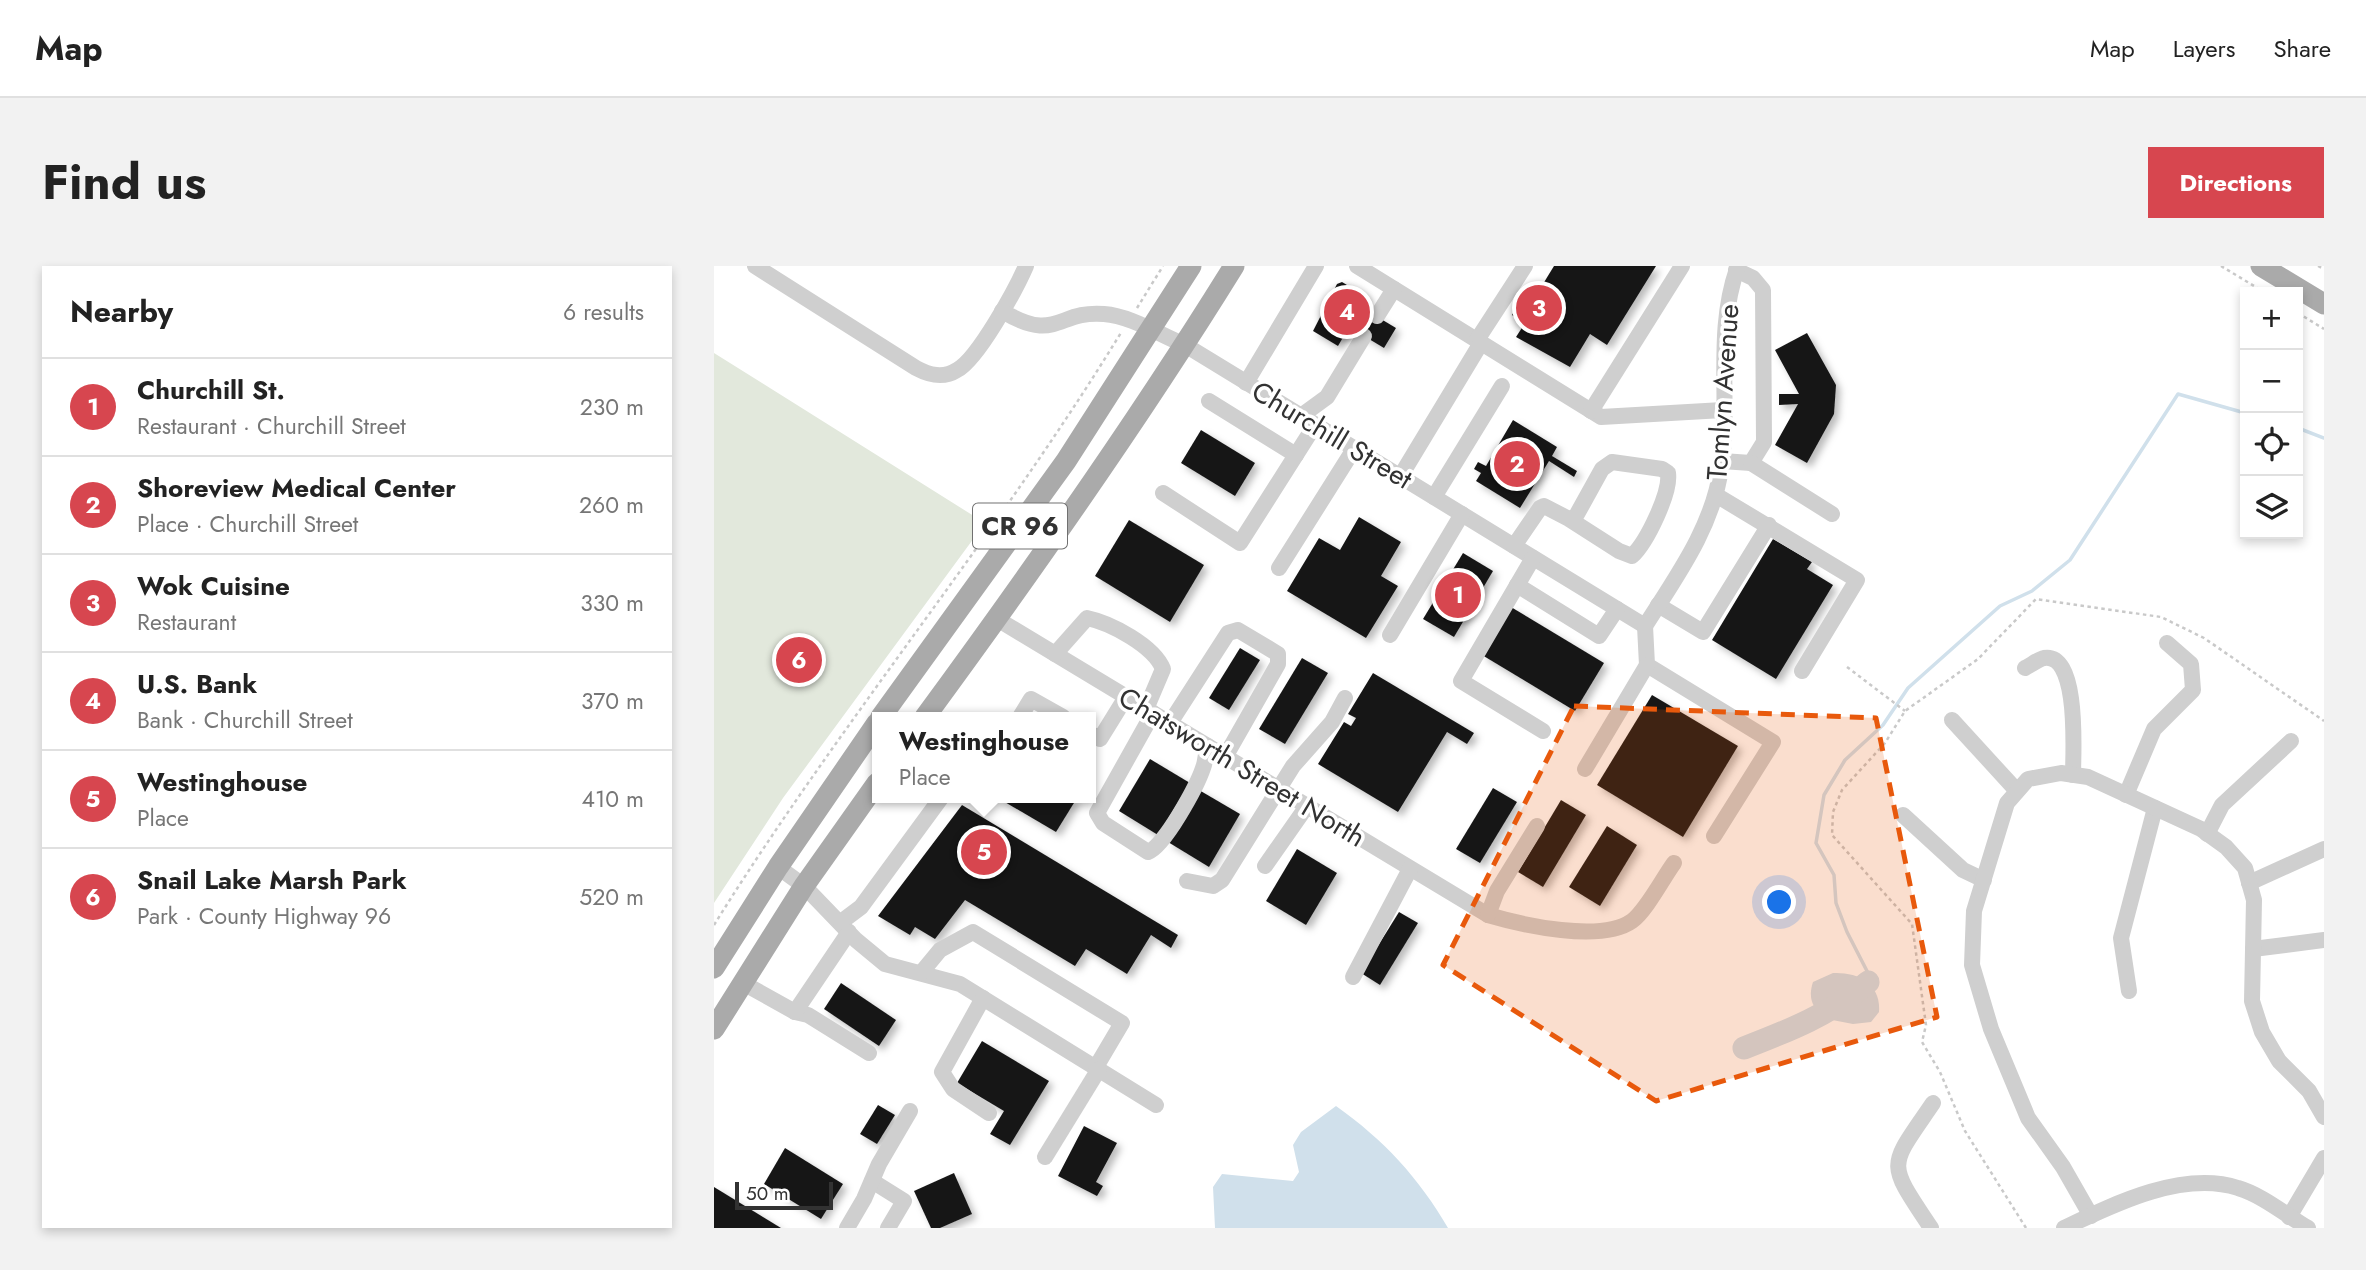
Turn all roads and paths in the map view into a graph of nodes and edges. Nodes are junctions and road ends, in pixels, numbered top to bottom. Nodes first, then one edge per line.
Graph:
1 (755, 266) edge
2 (1026, 266) edge
3 (1163, 266) edge
4 (1191, 266) edge
5 (1234, 266) edge
6 (1316, 266) edge
7 (1357, 266) edge
8 (1524, 266) edge
9 (1682, 266) edge
10 (2221, 266) edge
11 (2261, 266) edge
12 (2318, 266) edge
13 (1737, 268) edge
14 (2324, 270) edge
15 (2256, 287) edge
16 (1394, 289) junction
17 (2324, 304) edge
18 (1135, 311) dead end
19 (1002, 312) junction
20 (1377, 316) dead end
21 (2303, 316) edge
22 (2324, 329) edge
23 (1151, 331) junction
24 (1122, 332) dead end
25 (1364, 336) dead end
26 (1479, 341) junction
27 (1185, 345) junction
28 (1246, 383) junction
29 (1502, 386) dead end
30 (1209, 401) dead end
31 (1723, 410) junction
32 (1591, 411) junction
33 (1301, 416) junction
34 (1315, 425) junction
35 (1354, 449) junction
36 (1296, 455) junction
37 (1722, 461) junction
38 (1751, 463) junction
39 (1400, 477) junction
40 (1163, 494) dead end
41 (1716, 495) junction
42 (1434, 497) junction
43 (1462, 514) junction
44 (1832, 514) dead end
45 (1569, 519) junction
46 (1769, 525) junction
47 (1514, 546) junction
48 (1533, 558) junction
49 (1279, 568) dead end
50 (1517, 585) junction
51 (1658, 605) junction
52 (1617, 609) junction
53 (997, 619) junction
54 (1645, 626) junction
55 (1390, 635) dead end
56 (2167, 643) dead end
57 (1055, 654) junction
58 (1647, 665) junction
59 (1847, 667) dead end
60 (2025, 668) dead end
61 (1802, 671) dead end
62 (1126, 697) junction
63 (1345, 698) dead end
64 (1150, 711) junction
65 (1905, 711) dead end
66 (885, 712) edge
67 (929, 712) edge
68 (1023, 712) edge
69 (1054, 712) edge
70 (1952, 720) dead end
71 (1170, 723) junction
72 (872, 730) edge
73 (1543, 731) dead end
74 (1096, 737) edge
75 (2291, 741) dead end
76 (1208, 746) junction
77 (1225, 757) junction
78 (1585, 769) dead end
79 (2073, 775) junction
80 (872, 790) edge
81 (1280, 790) junction
82 (2017, 791) junction
83 (2126, 795) junction
84 (938, 803) edge
85 (1307, 806) junction
86 (2155, 808) junction
87 (1903, 815) dead end
88 (1537, 826) dead end
89 (2207, 834) junction
90 (1714, 836) dead end
91 (2324, 849) edge
92 (1674, 863) dead end
93 (1265, 866) dead end
94 (778, 867) junction
95 (1410, 869) junction
96 (1187, 880) dead end
97 (1984, 880) junction
98 (2249, 883) junction
99 (804, 886) junction
100 (1488, 915) junction
101 (714, 925) edge
102 (845, 927) junction
103 (2324, 940) edge
104 (2253, 949) junction
105 (714, 968) edge
106 (921, 973) junction
107 (1353, 977) dead end
108 (743, 983) junction
109 (2129, 991) dead end
110 (983, 998) junction
111 (795, 1012) junction
112 (714, 1029) edge
113 (869, 1054) dead end
114 (1098, 1068) junction
115 (1933, 1103) dead end
116 (1157, 1105) dead end
117 (910, 1111) dead end
118 (989, 1113) dead end
119 (2324, 1117) edge
120 (1045, 1157) dead end
121 (2324, 1158) edge
122 (872, 1181) junction
123 (2091, 1216) junction
124 (2289, 1217) junction
125 (847, 1228) edge
126 (888, 1228) edge
127 (1931, 1228) edge
128 (2064, 1228) edge
129 (2308, 1228) edge

1 - 19 street
2 - 19 street
3 - 18 path
4 - 23 main road, CR 96
5 - 27 main road, CR 96
6 - 28 street
7 - 16 street
8 - 26 street
9 - 32 street
10 - 15 path
11 - 17 main road
12 - 14 path
13 - 31 street, Tomlyn Avenue
13 - 38 street
16 - 20 street
16 - 26 street
19 - 23 street, Churchill Street
21 - 22 path
23 - 27 street, Churchill Street
23 - 66 main road, CR 96
24 - 101 path
25 - 33 street
26 - 32 street
26 - 39 street
27 - 28 street, Churchill Street
27 - 53 main road, CR 96
28 - 33 street, Churchill Street
29 - 42 street
30 - 36 street
31 - 32 street
31 - 37 street, Tomlyn Avenue
33 - 34 street, Churchill Street
34 - 35 street, Churchill Street
34 - 36 street
35 - 39 street, Churchill Street
35 - 49 street
36 - 40 street
37 - 38 street
37 - 41 street, Tomlyn Avenue
38 - 44 street
39 - 42 street, Churchill Street
41 - 46 street
41 - 51 street, Tomlyn Avenue
42 - 43 street, Churchill Street
43 - 47 street, Churchill Street
43 - 55 street
45 - 45 street
45 - 47 street
46 - 51 street
46 - 61 street
47 - 48 street, Churchill Street
48 - 50 street
48 - 52 street, Churchill Street
50 - 52 street
50 - 73 street
51 - 54 street, Tomlyn Avenue
52 - 54 street, Churchill Street
53 - 57 street, Chatsworth Street North
53 - 67 main road, CR 96
54 - 58 street
56 - 83 street
57 - 62 street, Chatsworth Street North
57 - 64 street
58 - 78 street
58 - 90 street
59 - 65 path
60 - 79 street
62 - 64 street, Chatsworth Street North
62 - 74 street
63 - 81 street
64 - 71 street, Chatsworth Street North
64 - 76 street
68 - 69 street
70 - 82 street
71 - 76 street, Chatsworth Street North
71 - 77 street
72 - 94 main road
75 - 89 street
76 - 77 street, Chatsworth Street North
77 - 81 street, Chatsworth Street North
79 - 82 street
79 - 83 street
80 - 99 main road
81 - 85 street, Chatsworth Street North
81 - 96 street
82 - 97 street
83 - 86 street
84 - 102 street
85 - 93 street
85 - 95 street, Chatsworth Street North
86 - 89 street
86 - 109 street
87 - 97 street
88 - 100 street
89 - 98 street
91 - 98 street
92 - 100 street, Chatsworth Street North
94 - 99 street
94 - 105 main road
95 - 100 street, Chatsworth Street North
95 - 107 street
97 - 123 street
98 - 104 street
99 - 102 street
99 - 108 main road
102 - 106 street
102 - 111 street
103 - 104 street
104 - 119 street
106 - 110 street
106 - 114 street
108 - 111 street
108 - 112 main road
110 - 114 street
110 - 118 street
111 - 113 street
114 - 116 street
114 - 120 street
115 - 127 street
117 - 122 street
121 - 124 street
122 - 125 street
122 - 126 street
123 - 124 street
123 - 128 street
124 - 129 street

